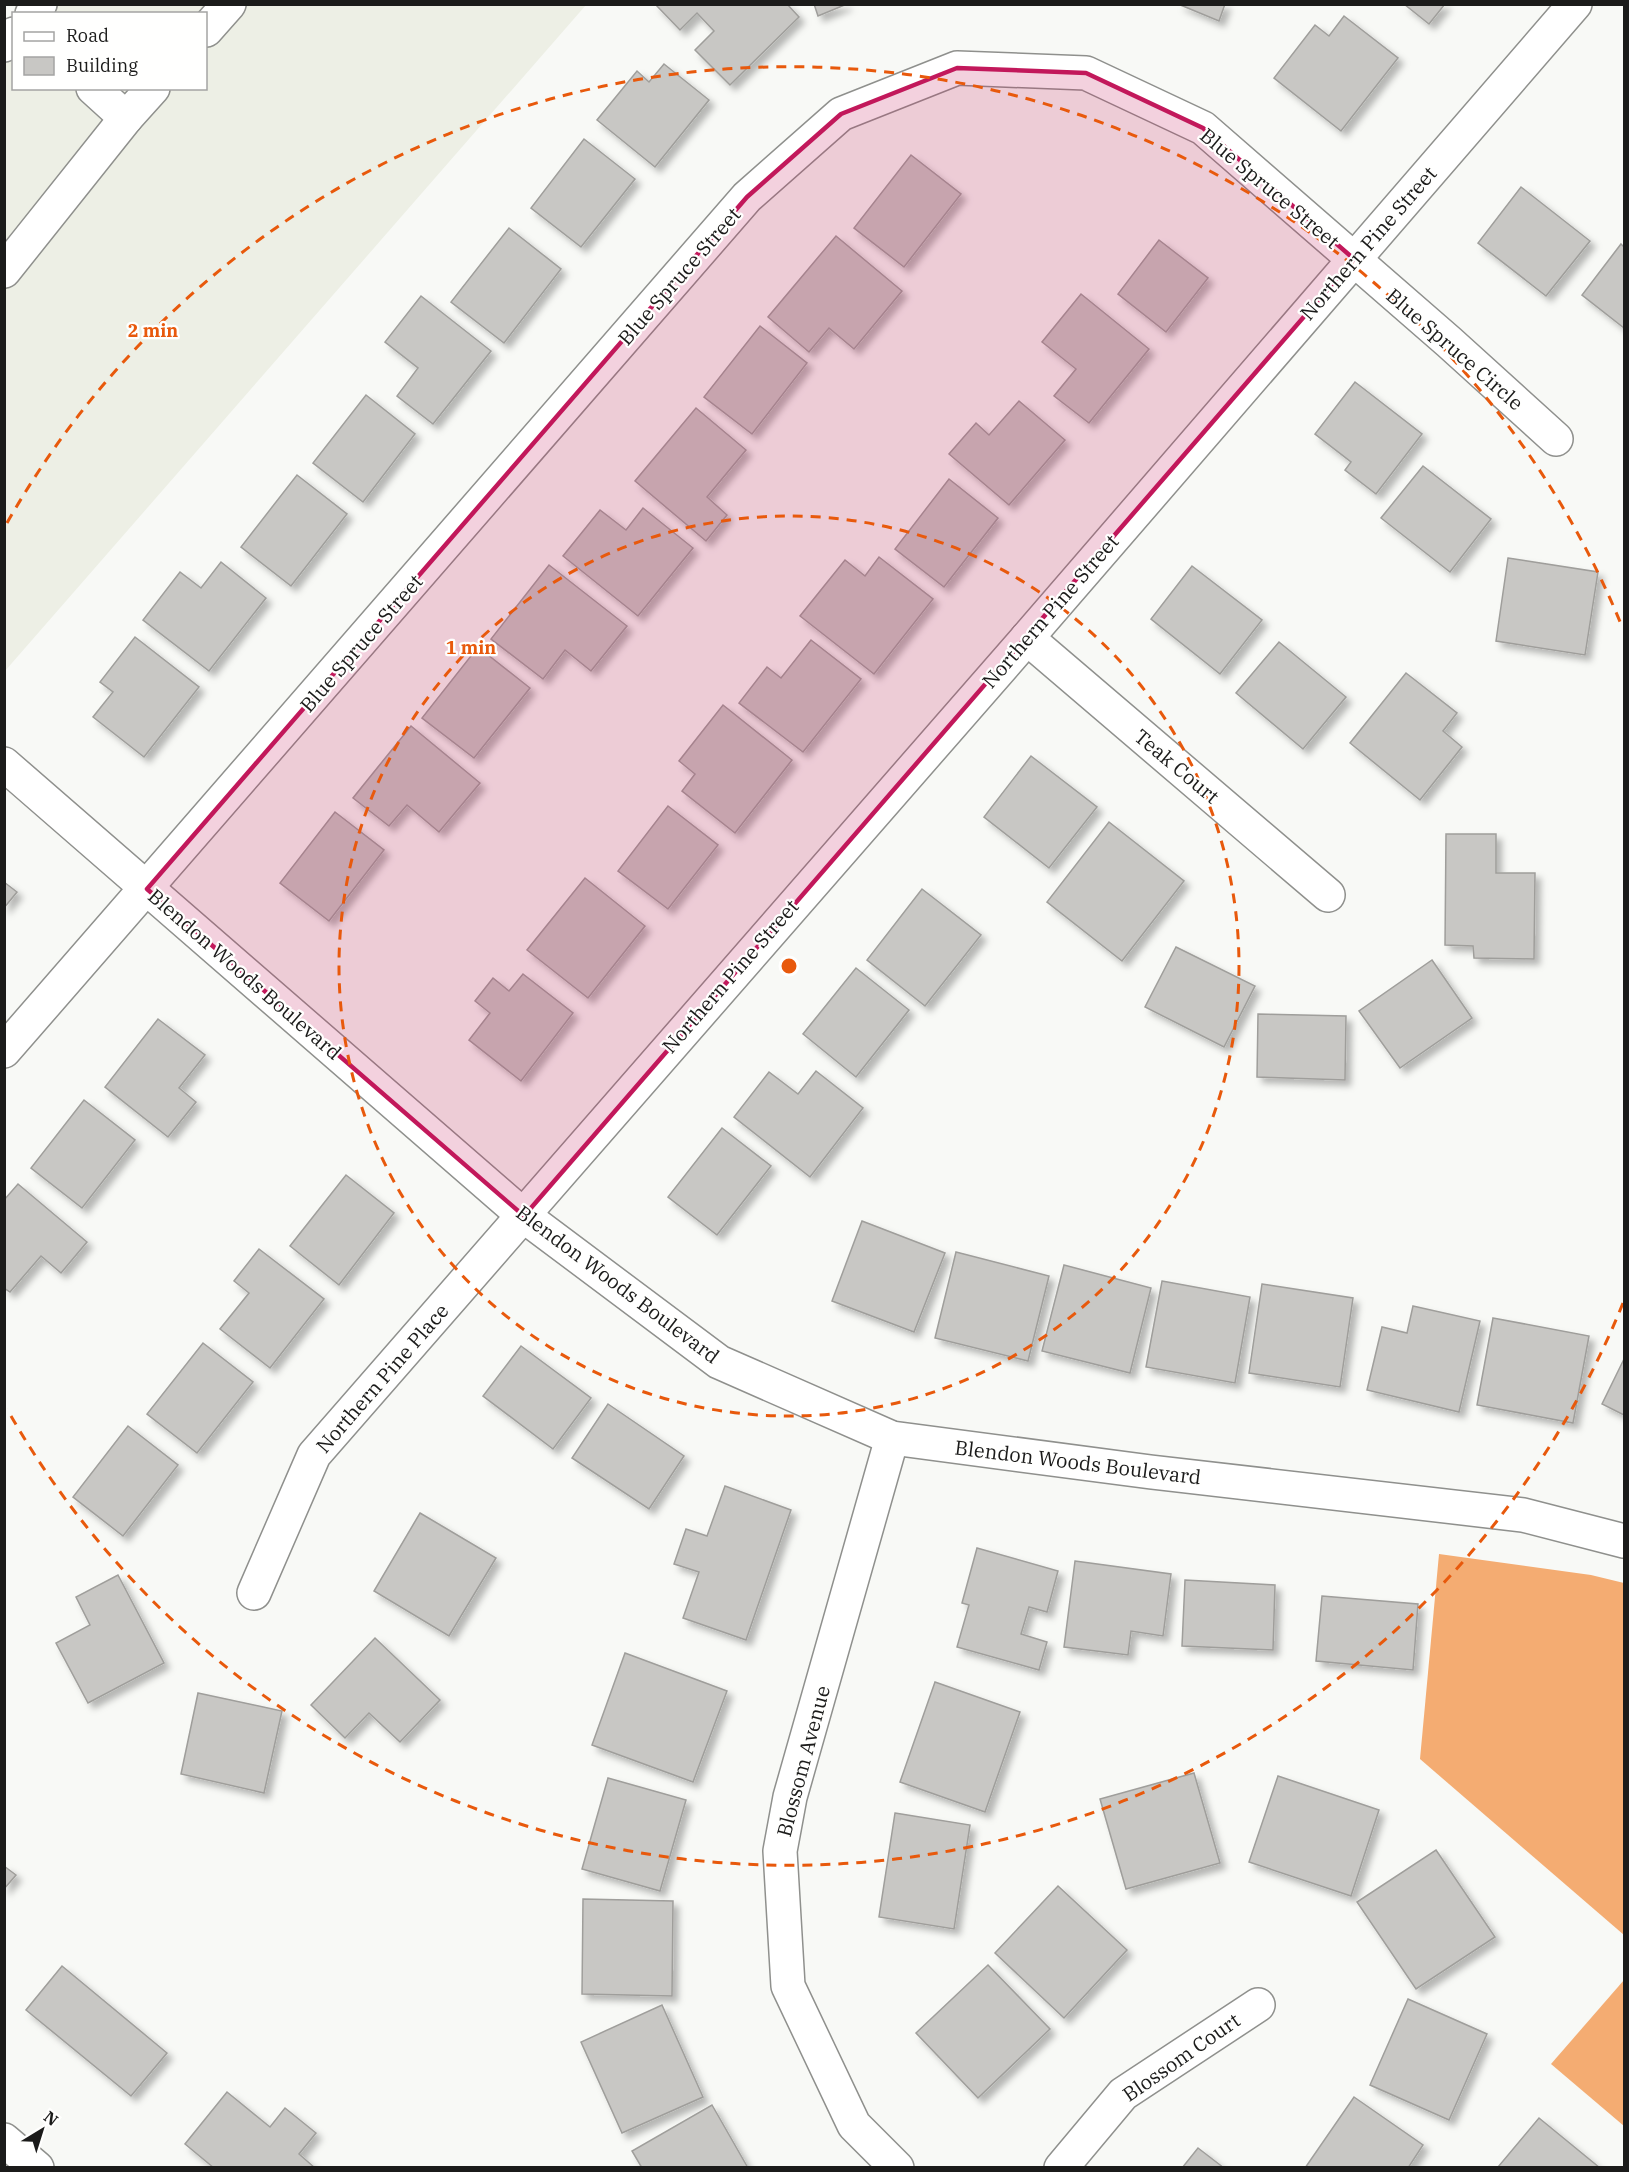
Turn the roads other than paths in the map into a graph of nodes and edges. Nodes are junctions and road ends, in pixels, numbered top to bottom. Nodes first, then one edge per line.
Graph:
1 (229, 4) edge
2 (1575, 4) edge
3 (207, 29) edge
4 (95, 90) edge
5 (151, 90) edge
6 (126, 118) junction
7 (1353, 259) junction
8 (4, 271) edge
9 (1556, 440) dead end
10 (1027, 638) junction
11 (4, 764) edge
12 (147, 889) junction
13 (1328, 895) dead end
14 (4, 1051) edge
15 (524, 1215) junction
16 (892, 1438) junction
17 (1624, 1541) edge
18 (254, 1593) dead end
19 (1258, 2005) dead end
20 (4, 2140) edge
21 (37, 2168) edge
22 (897, 2168) edge
23 (1061, 2168) edge

1 - 3 street
2 - 7 street, Northern Pine Street
4 - 6 street
5 - 6 street
6 - 8 street
7 - 9 street, Blue Spruce Circle
7 - 10 street, Northern Pine Street
7 - 12 street, Blue Spruce Street
10 - 13 street, Teak Court
10 - 15 street, Northern Pine Street
11 - 12 street, Blendon Woods Boulevard
12 - 14 street, Blue Spruce Street
12 - 15 street, Blendon Woods Boulevard
15 - 16 street, Blendon Woods Boulevard
15 - 18 street, Northern Pine Place
16 - 17 street, Blendon Woods Boulevard
16 - 22 street, Blossom Avenue
19 - 23 street, Blossom Court
20 - 21 street

